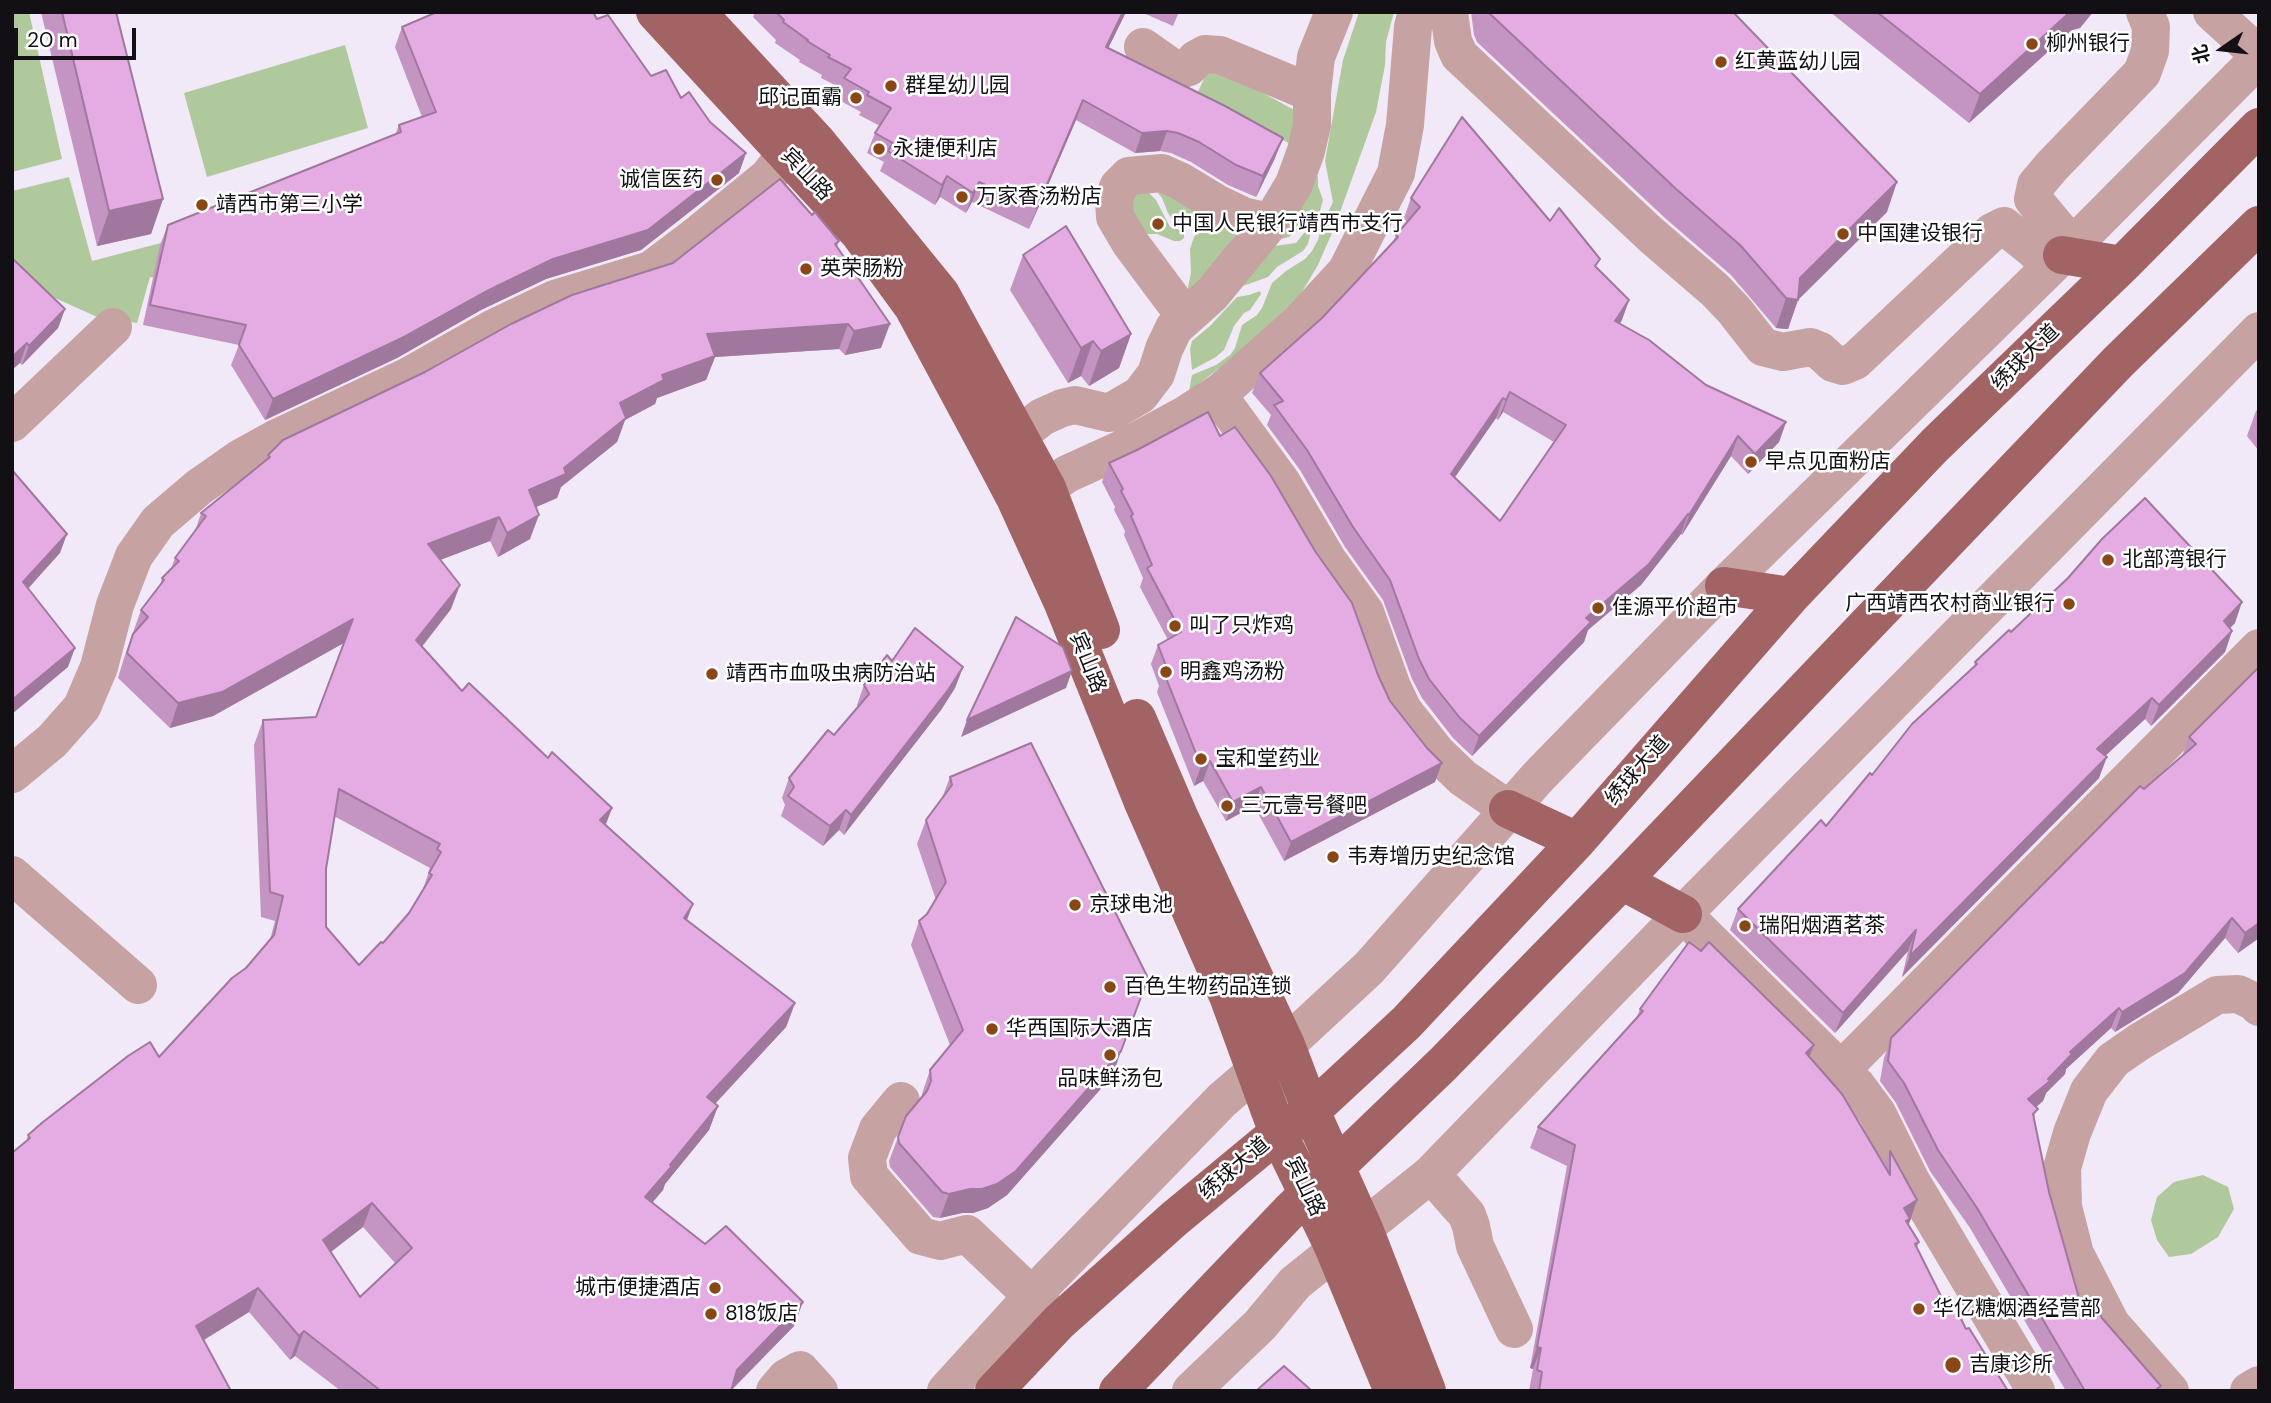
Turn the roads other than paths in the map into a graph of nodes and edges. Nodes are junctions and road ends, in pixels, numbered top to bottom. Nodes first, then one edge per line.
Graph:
1 (655, 12) edge
2 (697, 12) edge
3 (1334, 12) edge
4 (1417, 12) edge
5 (2145, 12) edge
6 (2212, 12) edge
7 (1451, 27) edge
8 (1143, 47) dead end
9 (2259, 57) edge
10 (1409, 78) junction
11 (1312, 93) junction
12 (2259, 127) edge
13 (786, 154) junction
14 (1273, 219) junction
15 (2259, 225) edge
16 (2062, 256) junction
17 (2122, 265) junction
18 (1187, 315) junction
19 (113, 327) dead end
20 (2259, 331) edge
21 (1217, 394) junction
22 (12, 424) edge
23 (1019, 435) junction
24 (1047, 488) junction
25 (1724, 586) junction
26 (1791, 596) junction
27 (2259, 648) edge
28 (12, 774) edge
29 (1508, 809) junction
30 (1577, 841) junction
31 (12, 875) edge
32 (1622, 881) junction
33 (1683, 914) junction
34 (138, 985) dead end
35 (2259, 1007) edge
36 (1286, 1045) junction
37 (1842, 1069) junction
38 (1255, 1071) junction
39 (901, 1101) dead end
40 (1311, 1111) junction
41 (1278, 1133) junction
42 (1335, 1169) junction
43 (1431, 1174) junction
44 (1308, 1195) junction
45 (1350, 1240) junction
46 (1046, 1309) junction
47 (1514, 1329) dead end
48 (2259, 1385) edge
49 (775, 1391) edge
50 (819, 1391) edge
51 (946, 1391) edge
52 (994, 1391) edge
53 (1118, 1391) edge
54 (1191, 1391) edge
55 (1393, 1391) edge
56 (1427, 1391) edge
57 (2036, 1391) edge
58 (2170, 1391) edge
59 (2249, 1391) edge

1 - 13 main road, 宾山路
2 - 23 main road, 宾山路
3 - 11 street
4 - 10 street
5 - 16 street
6 - 9 street
7 - 10 street
7 - 16 street
8 - 11 street
9 - 16 street
10 - 21 street
11 - 14 street
12 - 17 main road, 绣球大道
13 - 28 street
13 - 38 main road, 宾山路
14 - 18 street
14 - 18 street
15 - 32 main road
16 - 17 main road
16 - 25 street
17 - 26 main road, 绣球大道
18 - 23 street
19 - 22 street
20 - 33 street
21 - 24 street
21 - 29 street
23 - 24 main road, 宾山路
24 - 36 main road, 宾山路
25 - 26 main road
25 - 29 street
26 - 30 main road, 绣球大道
27 - 37 street
29 - 30 main road
29 - 36 street
30 - 40 main road, 绣球大道
31 - 34 street
32 - 33 main road
32 - 42 main road
33 - 37 street
33 - 43 street
35 - 58 street
36 - 38 street
36 - 40 main road, 宾山路
37 - 57 street
38 - 41 main road, 宾山路
38 - 46 street
39 - 46 street
40 - 41 main road, 绣球大道
40 - 42 main road, 宾山路
41 - 44 main road, 宾山路
41 - 46 main road, 绣球大道
42 - 44 main road
42 - 45 main road, 宾山路
43 - 45 street
43 - 47 street
44 - 45 main road, 宾山路
44 - 53 main road
45 - 54 street
45 - 55 main road, 宾山路
45 - 56 main road, 宾山路
46 - 51 street
46 - 52 main road, 绣球大道
48 - 59 street
49 - 50 street

